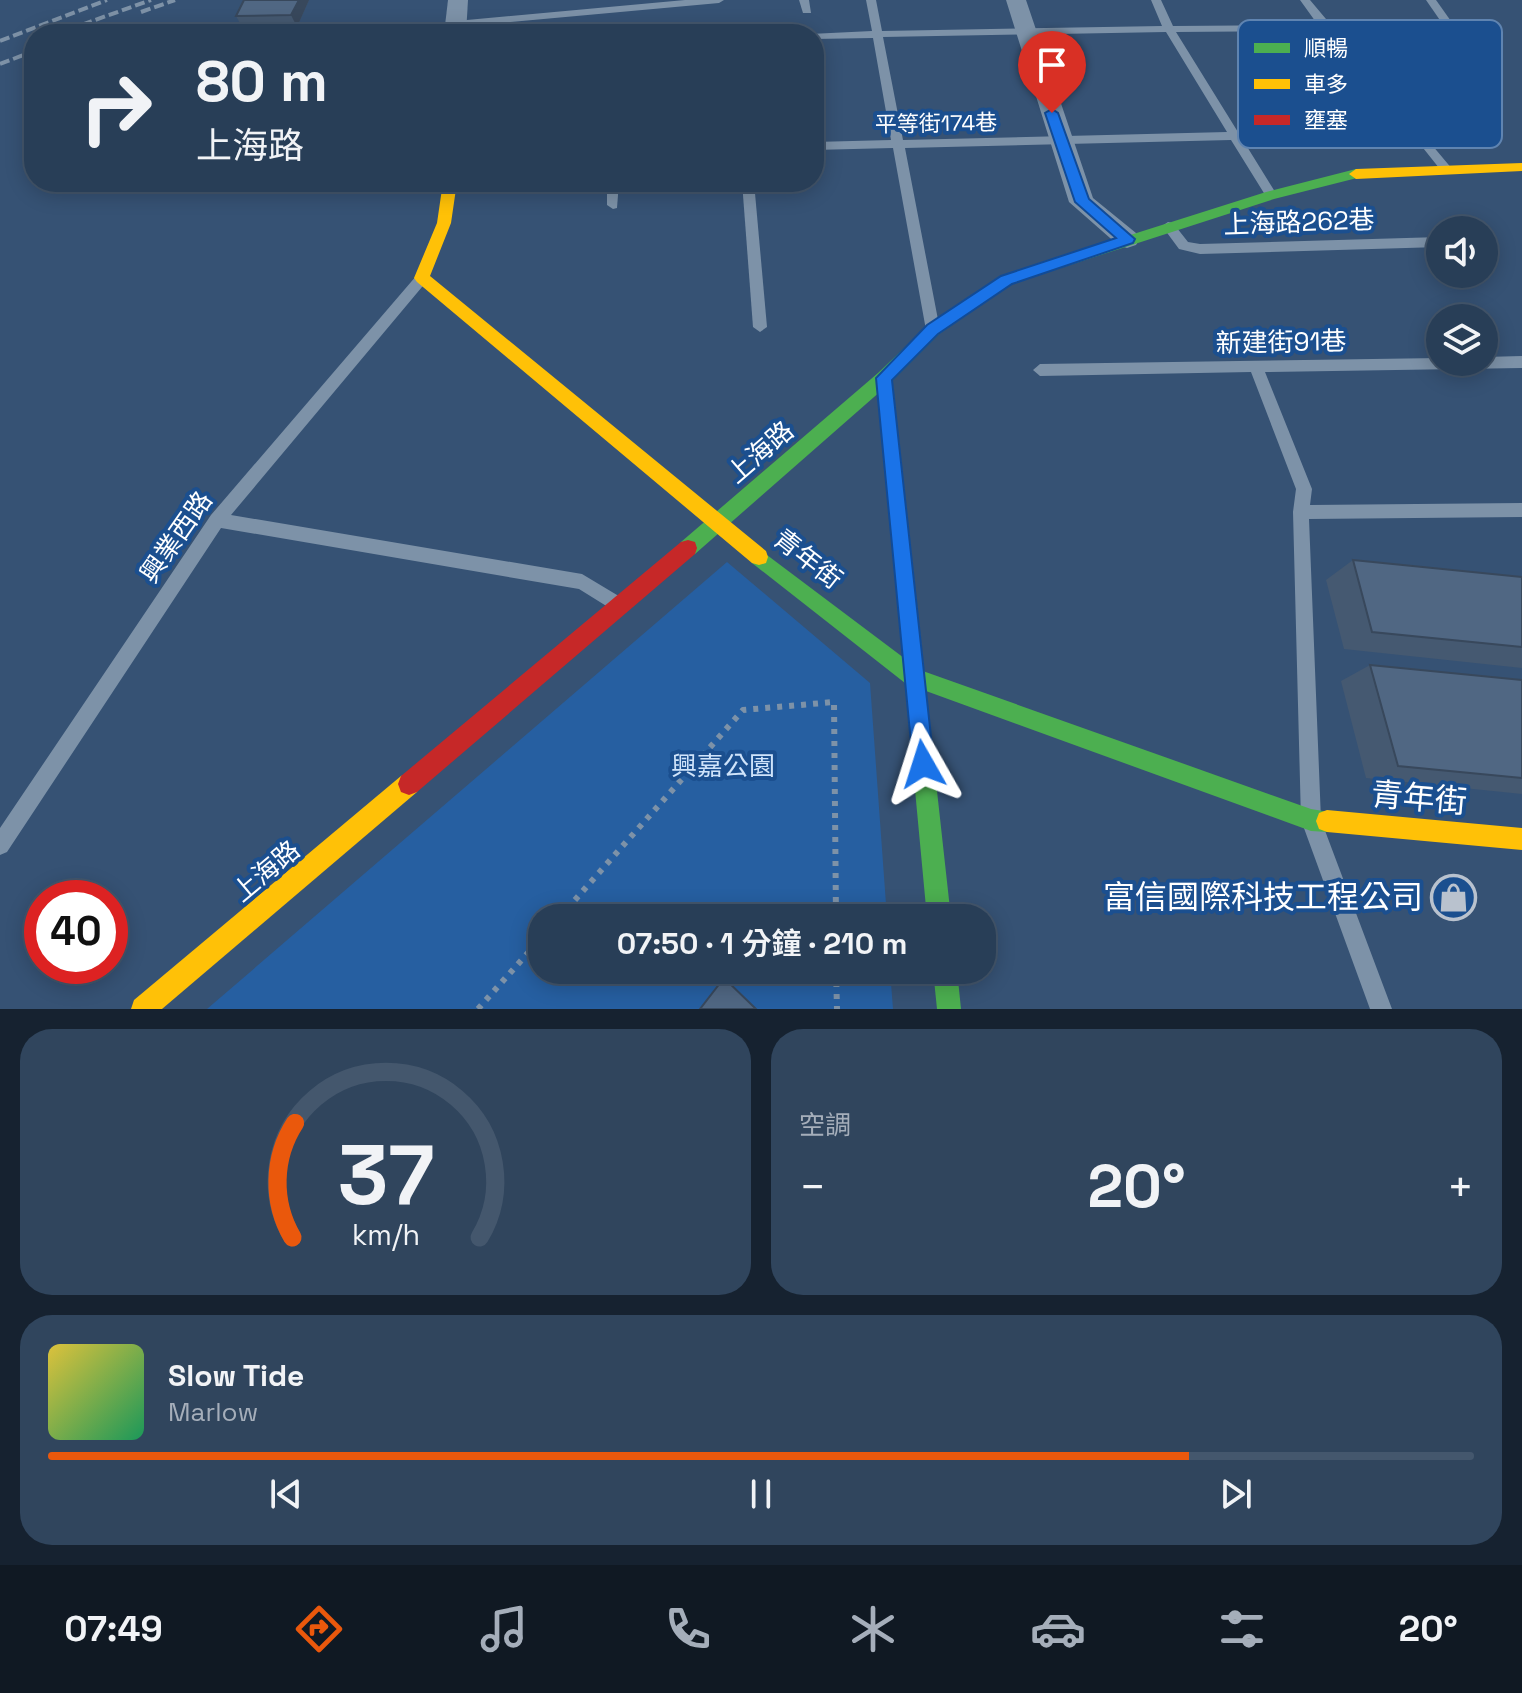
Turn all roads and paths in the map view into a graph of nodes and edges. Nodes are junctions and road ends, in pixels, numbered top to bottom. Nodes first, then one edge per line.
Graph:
1 (458, 0) edge
2 (719, 0) edge
3 (871, 0) edge
4 (1016, 0) edge
5 (1156, 0) edge
6 (1305, 0) edge
7 (1431, 0) edge
8 (1319, 20) edge
9 (1445, 20) edge
10 (456, 24) edge
11 (501, 24) edge
12 (1169, 29) junction
13 (1238, 29) edge
14 (1027, 30) junction
15 (877, 34) junction
16 (824, 36) edge
17 (1234, 136) junction
18 (1060, 141) junction
19 (1238, 142) edge
20 (897, 144) junction
21 (824, 146) edge
22 (1242, 148) edge
23 (1431, 148) edge
24 (1522, 167) edge
25 (1447, 170) junction
26 (449, 192) edge
27 (613, 192) edge
28 (749, 192) edge
29 (1271, 195) junction
30 (613, 205) dead end
31 (1168, 226) junction
32 (1127, 239) junction
33 (1426, 242) edge
34 (422, 278) junction
35 (760, 327) dead end
36 (933, 330) junction
37 (1522, 362) edge
38 (1256, 367) junction
39 (1040, 370) dead end
40 (884, 378) junction
41 (1522, 510) edge
42 (1301, 512) junction
43 (217, 520) junction
44 (717, 524) junction
45 (619, 606) junction
46 (914, 677) junction
47 (1311, 820) junction
48 (1522, 839) edge
49 (0, 845) edge
50 (571, 904) edge
51 (836, 904) edge
52 (938, 904) edge
53 (528, 953) edge
54 (836, 984) edge
55 (946, 984) edge
56 (143, 1009) edge
57 (478, 1009) edge
58 (837, 1009) edge
59 (949, 1009) edge
60 (1381, 1009) edge

1 - 10 street
2 - 11 lane
3 - 15 lane
4 - 14 street
5 - 12 lane
6 - 8 lane
7 - 9 lane
12 - 13 lane
12 - 14 lane
12 - 17 lane
14 - 15 lane
14 - 18 street
15 - 16 lane
15 - 20 lane
17 - 18 lane, 平等街174巷
17 - 19 lane
18 - 20 lane, 平等街174巷
18 - 32 street
20 - 21 lane, 平等街174巷
20 - 36 lane
22 - 29 lane
23 - 25 lane
24 - 25 street, 上海路
25 - 29 street, 上海路
26 - 34 street
27 - 30 lane
28 - 35 lane
29 - 31 street, 上海路
31 - 32 street, 上海路
31 - 33 lane, 上海路262巷
32 - 36 street, 上海路
34 - 43 lane, 興業西路
34 - 44 street, 青年街
36 - 40 street, 上海路
37 - 38 lane, 新建街91巷
38 - 39 lane, 新建街91巷
38 - 42 lane
40 - 44 street, 上海路
40 - 46 street
41 - 42 lane
42 - 47 lane
43 - 45 lane
43 - 49 lane, 興業西路
44 - 45 street, 上海路
44 - 46 street, 青年街
45 - 56 street, 上海路
46 - 47 street, 青年街
46 - 52 street
47 - 48 street, 青年街
47 - 60 lane
50 - 51 path
53 - 57 path
54 - 58 path
55 - 59 street

